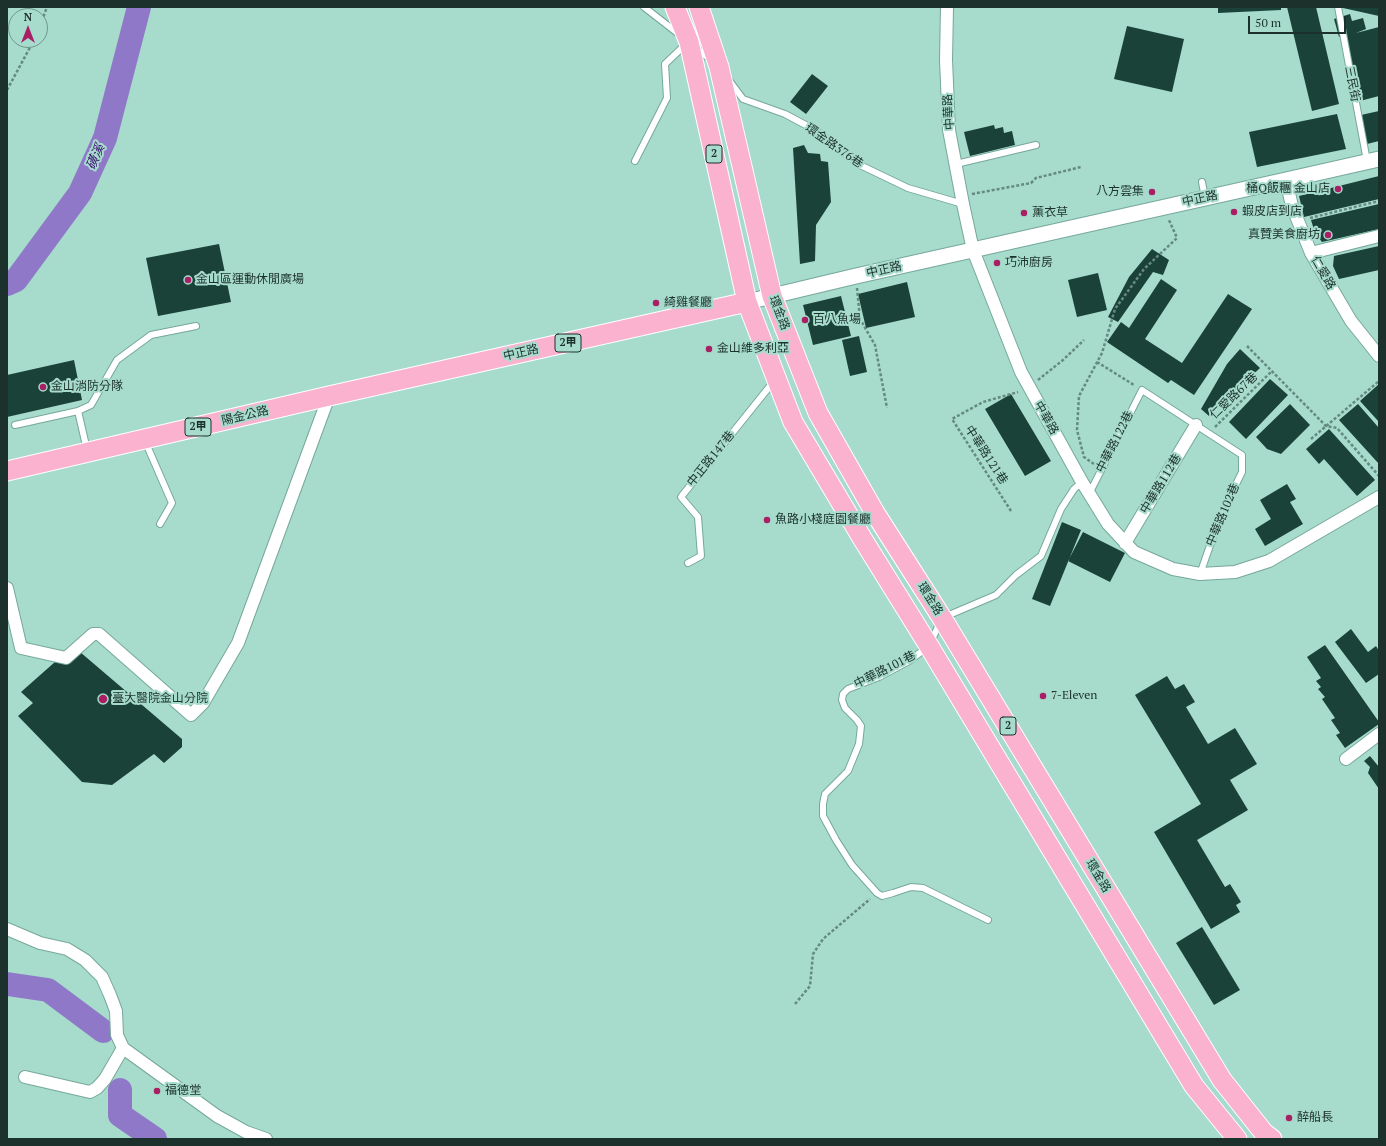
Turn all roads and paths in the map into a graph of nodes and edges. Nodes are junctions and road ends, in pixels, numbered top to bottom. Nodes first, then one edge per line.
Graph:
1 (644, 7) edge
2 (675, 7) edge
3 (699, 7) edge
4 (947, 7) edge
5 (1338, 7) edge
6 (689, 42) junction
7 (30, 48) edge
8 (719, 67) junction
9 (7, 90) edge
10 (1036, 145) dead end
11 (1373, 160) edge
12 (635, 161) dead end
13 (956, 164) junction
14 (1081, 167) dead end
15 (1286, 180) junction
16 (1202, 182) dead end
17 (1205, 198) junction
18 (962, 200) junction
19 (1379, 201) edge
20 (1164, 207) junction
21 (1298, 221) junction
22 (1379, 236) edge
23 (973, 250) junction
24 (1311, 253) junction
25 (856, 276) junction
26 (772, 296) junction
27 (747, 302) junction
28 (196, 326) dead end
29 (1084, 340) dead end
30 (1247, 346) dead end
31 (1379, 356) edge
32 (1097, 362) junction
33 (1272, 371) junction
34 (776, 378) junction
35 (1379, 381) edge
36 (389, 383) joint
37 (1029, 388) junction
38 (1142, 390) junction
39 (329, 396) junction
40 (887, 408) dead end
41 (78, 411) junction
42 (15, 425) dead end
43 (1196, 425) junction
44 (1326, 426) junction
45 (1208, 433) junction
46 (144, 439) junction
47 (1311, 440) dead end
48 (88, 452) junction
49 (1101, 469) junction
50 (7, 471) edge
51 (1379, 476) edge
52 (1082, 482) junction
53 (1089, 494) junction
54 (1379, 498) edge
55 (1011, 511) dead end
56 (160, 524) dead end
57 (1125, 543) junction
58 (688, 563) dead end
59 (1200, 574) junction
60 (7, 588) edge
61 (942, 618) junction
62 (929, 646) junction
63 (1379, 734) edge
64 (1346, 759) dead end
65 (877, 893) junction
66 (988, 920) dead end
67 (7, 929) edge
68 (795, 1004) dead end
69 (123, 1048) junction
70 (25, 1077) dead end
71 (266, 1139) edge
72 (1237, 1139) edge
73 (1272, 1139) edge

1 - 6 lane, 環金路376巷
2 - 6 main road, 2
3 - 8 main road, 環金路 / 2
4 - 13 street, 中華路
5 - 11 lane, 三民街
6 - 8 lane, 環金路376巷
6 - 12 lane
6 - 27 main road, 2
7 - 9 path
8 - 18 lane, 環金路376巷
8 - 26 main road, 環金路 / 2
10 - 13 lane
11 - 15 street, 中正路
13 - 18 street, 中華路
14 - 18 path
15 - 17 street, 中正路
15 - 21 street, 仁愛路
16 - 17 lane
17 - 20 street, 中正路
18 - 23 street, 中華路
19 - 21 path
20 - 23 street, 中正路
20 - 32 path
21 - 24 street, 仁愛路
22 - 24 street
23 - 25 street, 中正路
23 - 37 street, 中華路
24 - 31 street, 仁愛路
25 - 26 street, 中正路
25 - 40 path
26 - 27 street, 中正路
26 - 61 main road, 環金路 / 2
27 - 34 main road, 2
27 - 36 main road, 中正路 / 2甲
28 - 41 lane
29 - 37 path
30 - 33 path, 仁愛路67巷
32 - 38 path
32 - 49 path
33 - 44 path, 仁愛路67巷
33 - 45 path, 仁愛路67巷
34 - 58 lane, 中正路147巷
34 - 62 main road, 2
35 - 44 path
36 - 39 main road, 陽金公路 / 2甲
37 - 52 street, 中華路
37 - 55 path, 中華路121巷
38 - 43 lane
38 - 49 lane, 中華路122巷
39 - 46 main road, 陽金公路 / 2甲
39 - 60 street
41 - 42 lane
41 - 48 lane
43 - 45 lane
43 - 57 street, 中華路112巷
44 - 47 path
44 - 51 path, 仁愛路67巷
45 - 59 lane, 中華路102巷
46 - 48 main road, 陽金公路 / 2甲
46 - 56 lane
48 - 50 main road, 陽金公路 / 2甲
49 - 53 lane, 中華路122巷
52 - 53 street, 中華路
52 - 61 lane
53 - 57 street, 中華路
54 - 59 street, 中華路
57 - 59 street, 中華路
61 - 62 lane, 中華路101巷
61 - 73 main road, 環金路 / 2
62 - 65 lane, 中華路101巷
62 - 72 main road, 2
63 - 64 street
65 - 66 lane
65 - 68 path
67 - 69 street
69 - 70 street
69 - 71 street

